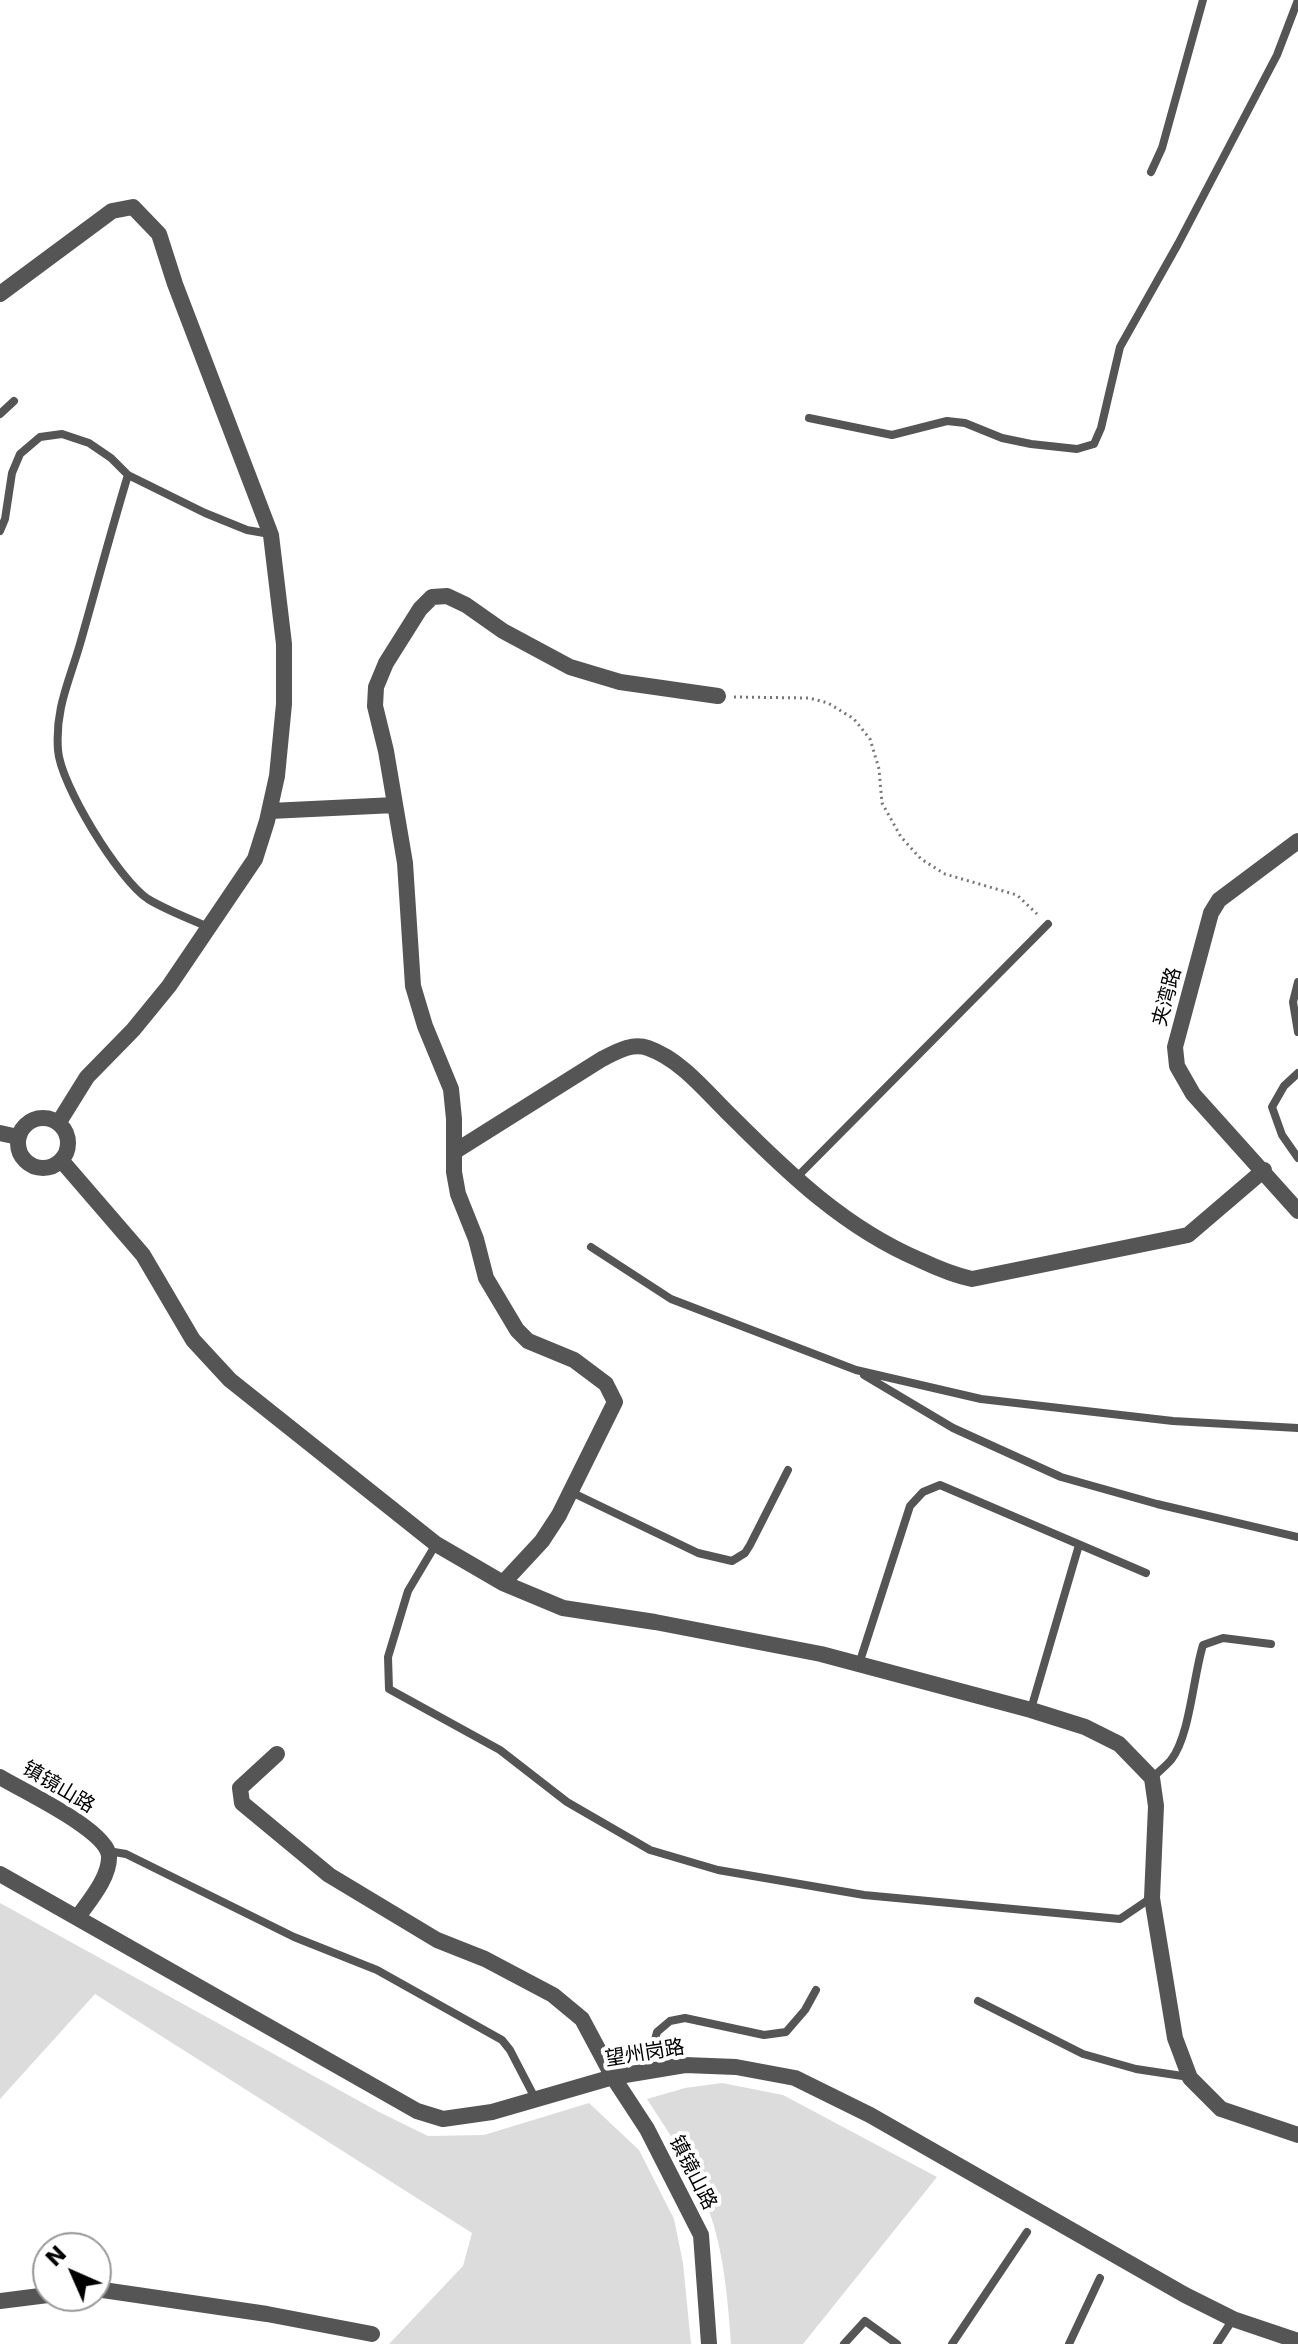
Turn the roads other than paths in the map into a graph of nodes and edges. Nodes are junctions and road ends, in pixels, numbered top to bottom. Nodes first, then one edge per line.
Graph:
1 (1203, 0) edge
2 (1298, 0) edge
3 (1151, 172) dead end
4 (0, 294) edge
5 (14, 401) dead end
6 (0, 414) edge
7 (809, 418) dead end
8 (128, 475) junction
9 (0, 531) edge
10 (271, 535) junction
11 (718, 696) road end
12 (395, 805) junction
13 (270, 811) junction
14 (1298, 841) edge
15 (1048, 924) road end
16 (208, 927) junction
17 (1298, 982) edge
18 (1298, 1032) edge
19 (1298, 1073) edge
20 (59, 1122) junction
21 (0, 1133) edge
22 (18, 1137) junction
23 (454, 1152) junction
24 (1298, 1158) edge
25 (61, 1160) junction
26 (1264, 1170) junction
27 (794, 1179) junction
28 (1298, 1211) edge
29 (591, 1247) dead end
30 (856, 1370) junction
31 (1298, 1428) edge
32 (788, 1470) dead end
33 (570, 1491) junction
34 (1298, 1537) edge
35 (436, 1544) junction
36 (1079, 1545) junction
37 (1146, 1573) dead end
38 (503, 1583) junction
39 (1271, 1644) dead end
40 (859, 1664) junction
41 (1031, 1710) junction
42 (277, 1754) dead end
43 (0, 1777) edge
44 (1152, 1778) junction
45 (108, 1851) junction
46 (0, 1874) edge
47 (1152, 1898) junction
48 (78, 1917) junction
49 (816, 1990) dead end
50 (978, 2001) dead end
51 (647, 2071) junction
52 (613, 2077) junction
53 (1190, 2078) junction
54 (536, 2101) junction
55 (1298, 2135) edge
56 (1027, 2232) dead end
57 (1100, 2278) dead end
58 (112, 2291) edge
59 (32, 2297) edge
60 (0, 2301) edge
61 (1233, 2319) junction
62 (372, 2334) dead end
63 (1298, 2341) edge
64 (709, 2344) edge
65 (844, 2344) edge
66 (897, 2344) edge
67 (952, 2344) edge
68 (1069, 2344) edge
69 (1217, 2344) edge

1 - 3 lane
2 - 7 lane
4 - 10 street
5 - 6 lane
8 - 9 lane
8 - 10 lane
8 - 16 lane
10 - 13 street
11 - 12 street
12 - 13 street
12 - 23 street
13 - 16 street
14 - 26 street, 夹湾路
15 - 27 lane
16 - 20 street
17 - 18 lane
19 - 24 lane
20 - 22 street
20 - 25 street
21 - 22 street
22 - 25 street
23 - 27 street
23 - 33 street
25 - 35 street
26 - 27 street
26 - 28 street, 夹湾路
29 - 30 lane
30 - 31 lane
30 - 34 lane
32 - 33 lane
33 - 38 street
35 - 38 street
35 - 47 lane
36 - 37 lane
36 - 40 lane
36 - 41 lane
38 - 40 street
39 - 44 lane
40 - 41 street
41 - 44 street
42 - 52 street, 镇镜山路
43 - 45 street, 镇镜山路
44 - 47 street
45 - 48 street
45 - 54 lane
46 - 48 street, 望州岗路
47 - 53 street
48 - 54 street, 望州岗路
49 - 51 lane
50 - 53 lane
51 - 52 street, 望州岗路
51 - 61 street, 望州岗路
52 - 54 street, 望州岗路
52 - 64 street, 镇镜山路
53 - 55 street
56 - 67 lane
57 - 68 lane
58 - 62 street
59 - 60 street
61 - 63 street, 望州岗路
61 - 69 lane
65 - 66 lane

